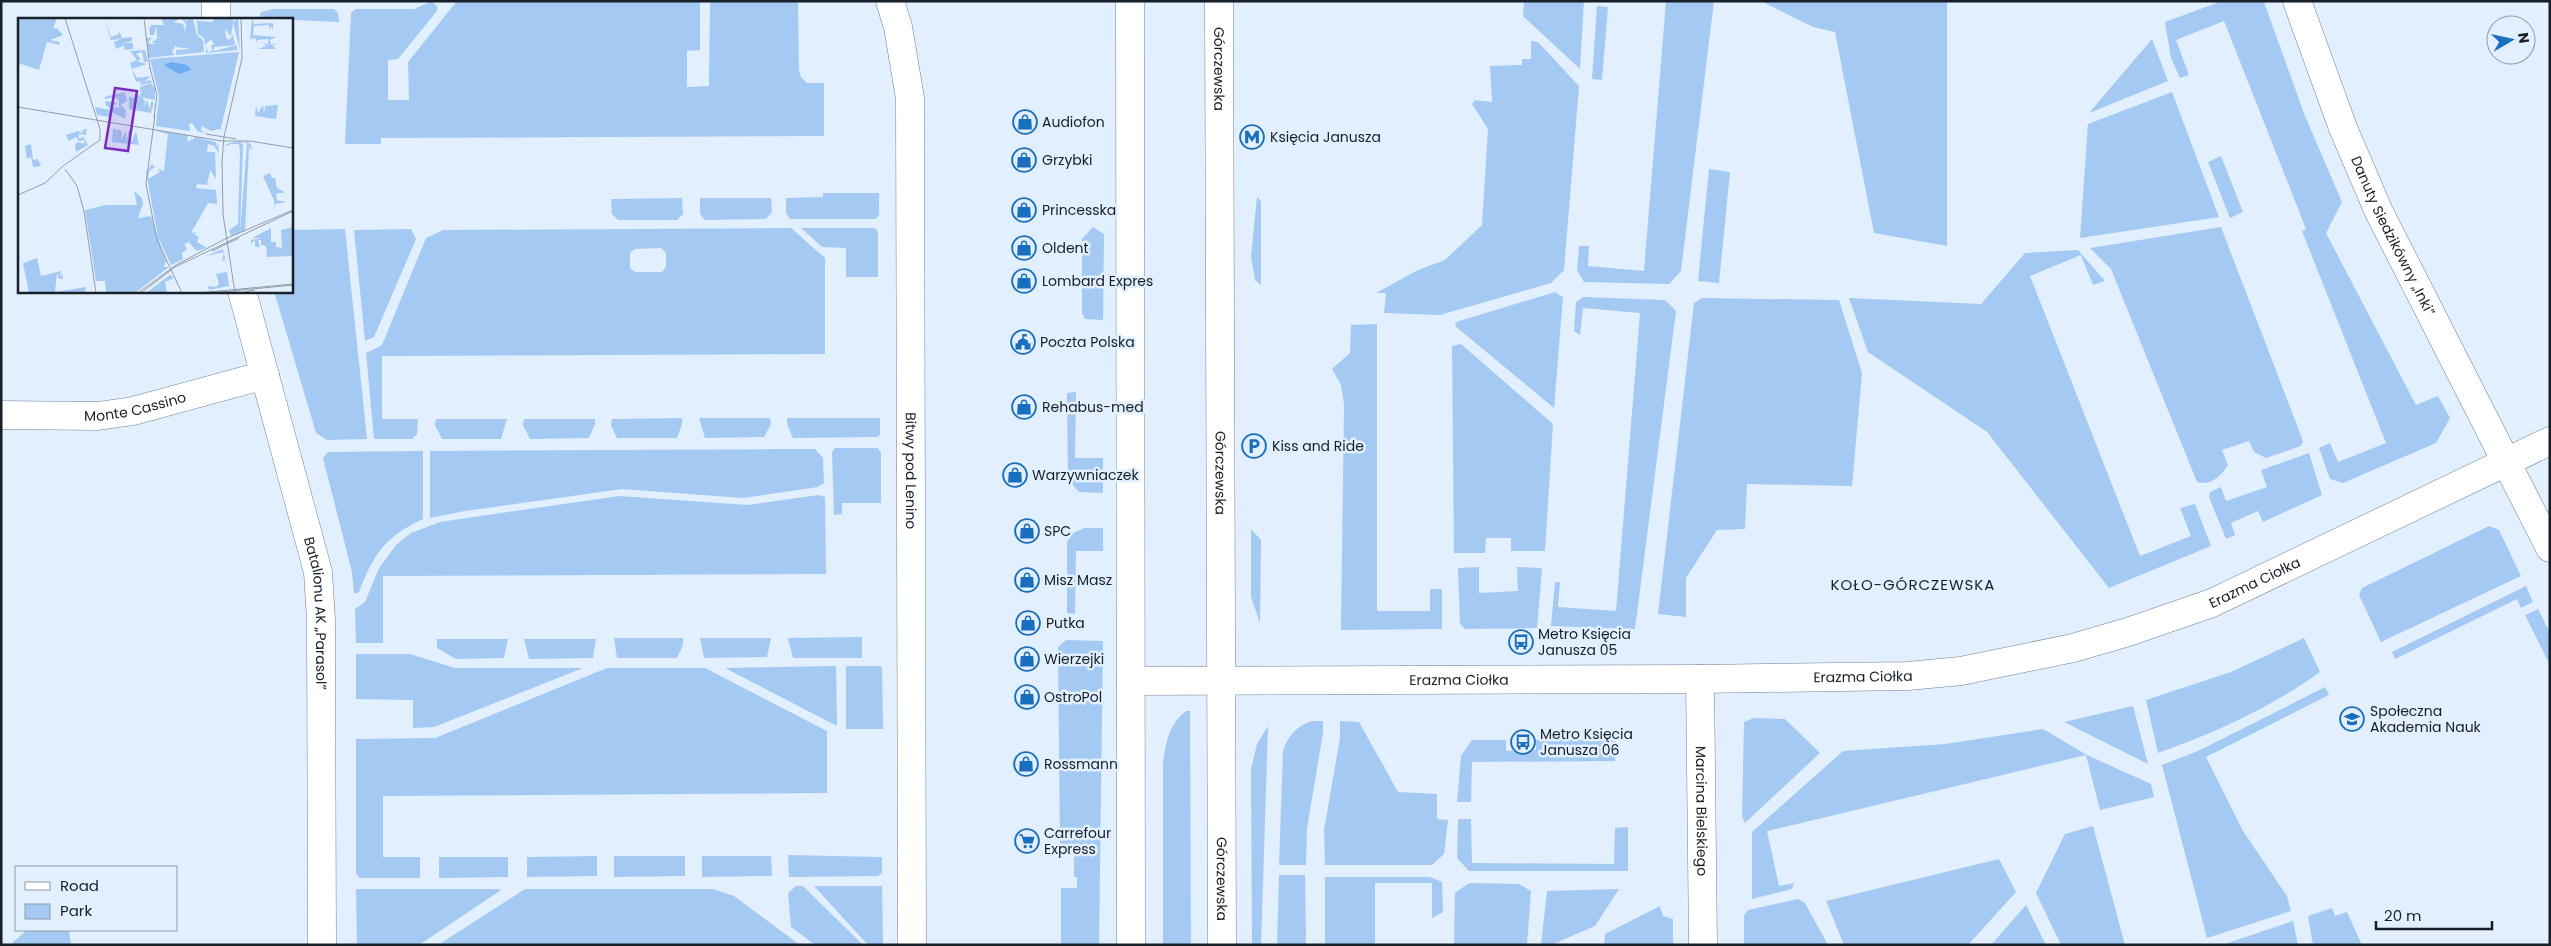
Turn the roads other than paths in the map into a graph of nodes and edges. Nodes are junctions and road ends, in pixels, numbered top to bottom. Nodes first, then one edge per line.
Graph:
1 (216, 1) edge
2 (890, 1) edge
3 (1130, 1) edge
4 (1219, 1) edge
5 (2297, 1) edge
6 (216, 18) edge
7 (242, 292) edge
8 (265, 375) junction
9 (1, 415) edge
10 (2550, 441) edge
11 (2507, 463) junction
12 (2550, 548) edge
13 (1700, 679) junction
14 (1220, 680) junction
15 (1131, 681) junction
16 (322, 945) edge
17 (912, 945) edge
18 (1131, 945) edge
19 (1222, 945) edge
20 (1703, 945) edge

1 - 6 street
2 - 17 street, Bitwy pod Lenino
3 - 15 street
4 - 14 street, Górczewska
5 - 11 street, Danuty Siedzikówny „Inki”
7 - 8 street, Batalionu AK „Parasol”
8 - 9 street, Monte Cassino
8 - 16 street, Batalionu AK „Parasol”
10 - 11 street, Erazma Ciołka
11 - 12 street, Danuty Siedzikówny „Inki”
11 - 13 street, Erazma Ciołka
13 - 14 street, Erazma Ciołka
13 - 20 street, Marcina Bielskiego
14 - 15 street, Erazma Ciołka
14 - 19 street, Górczewska
15 - 18 street

